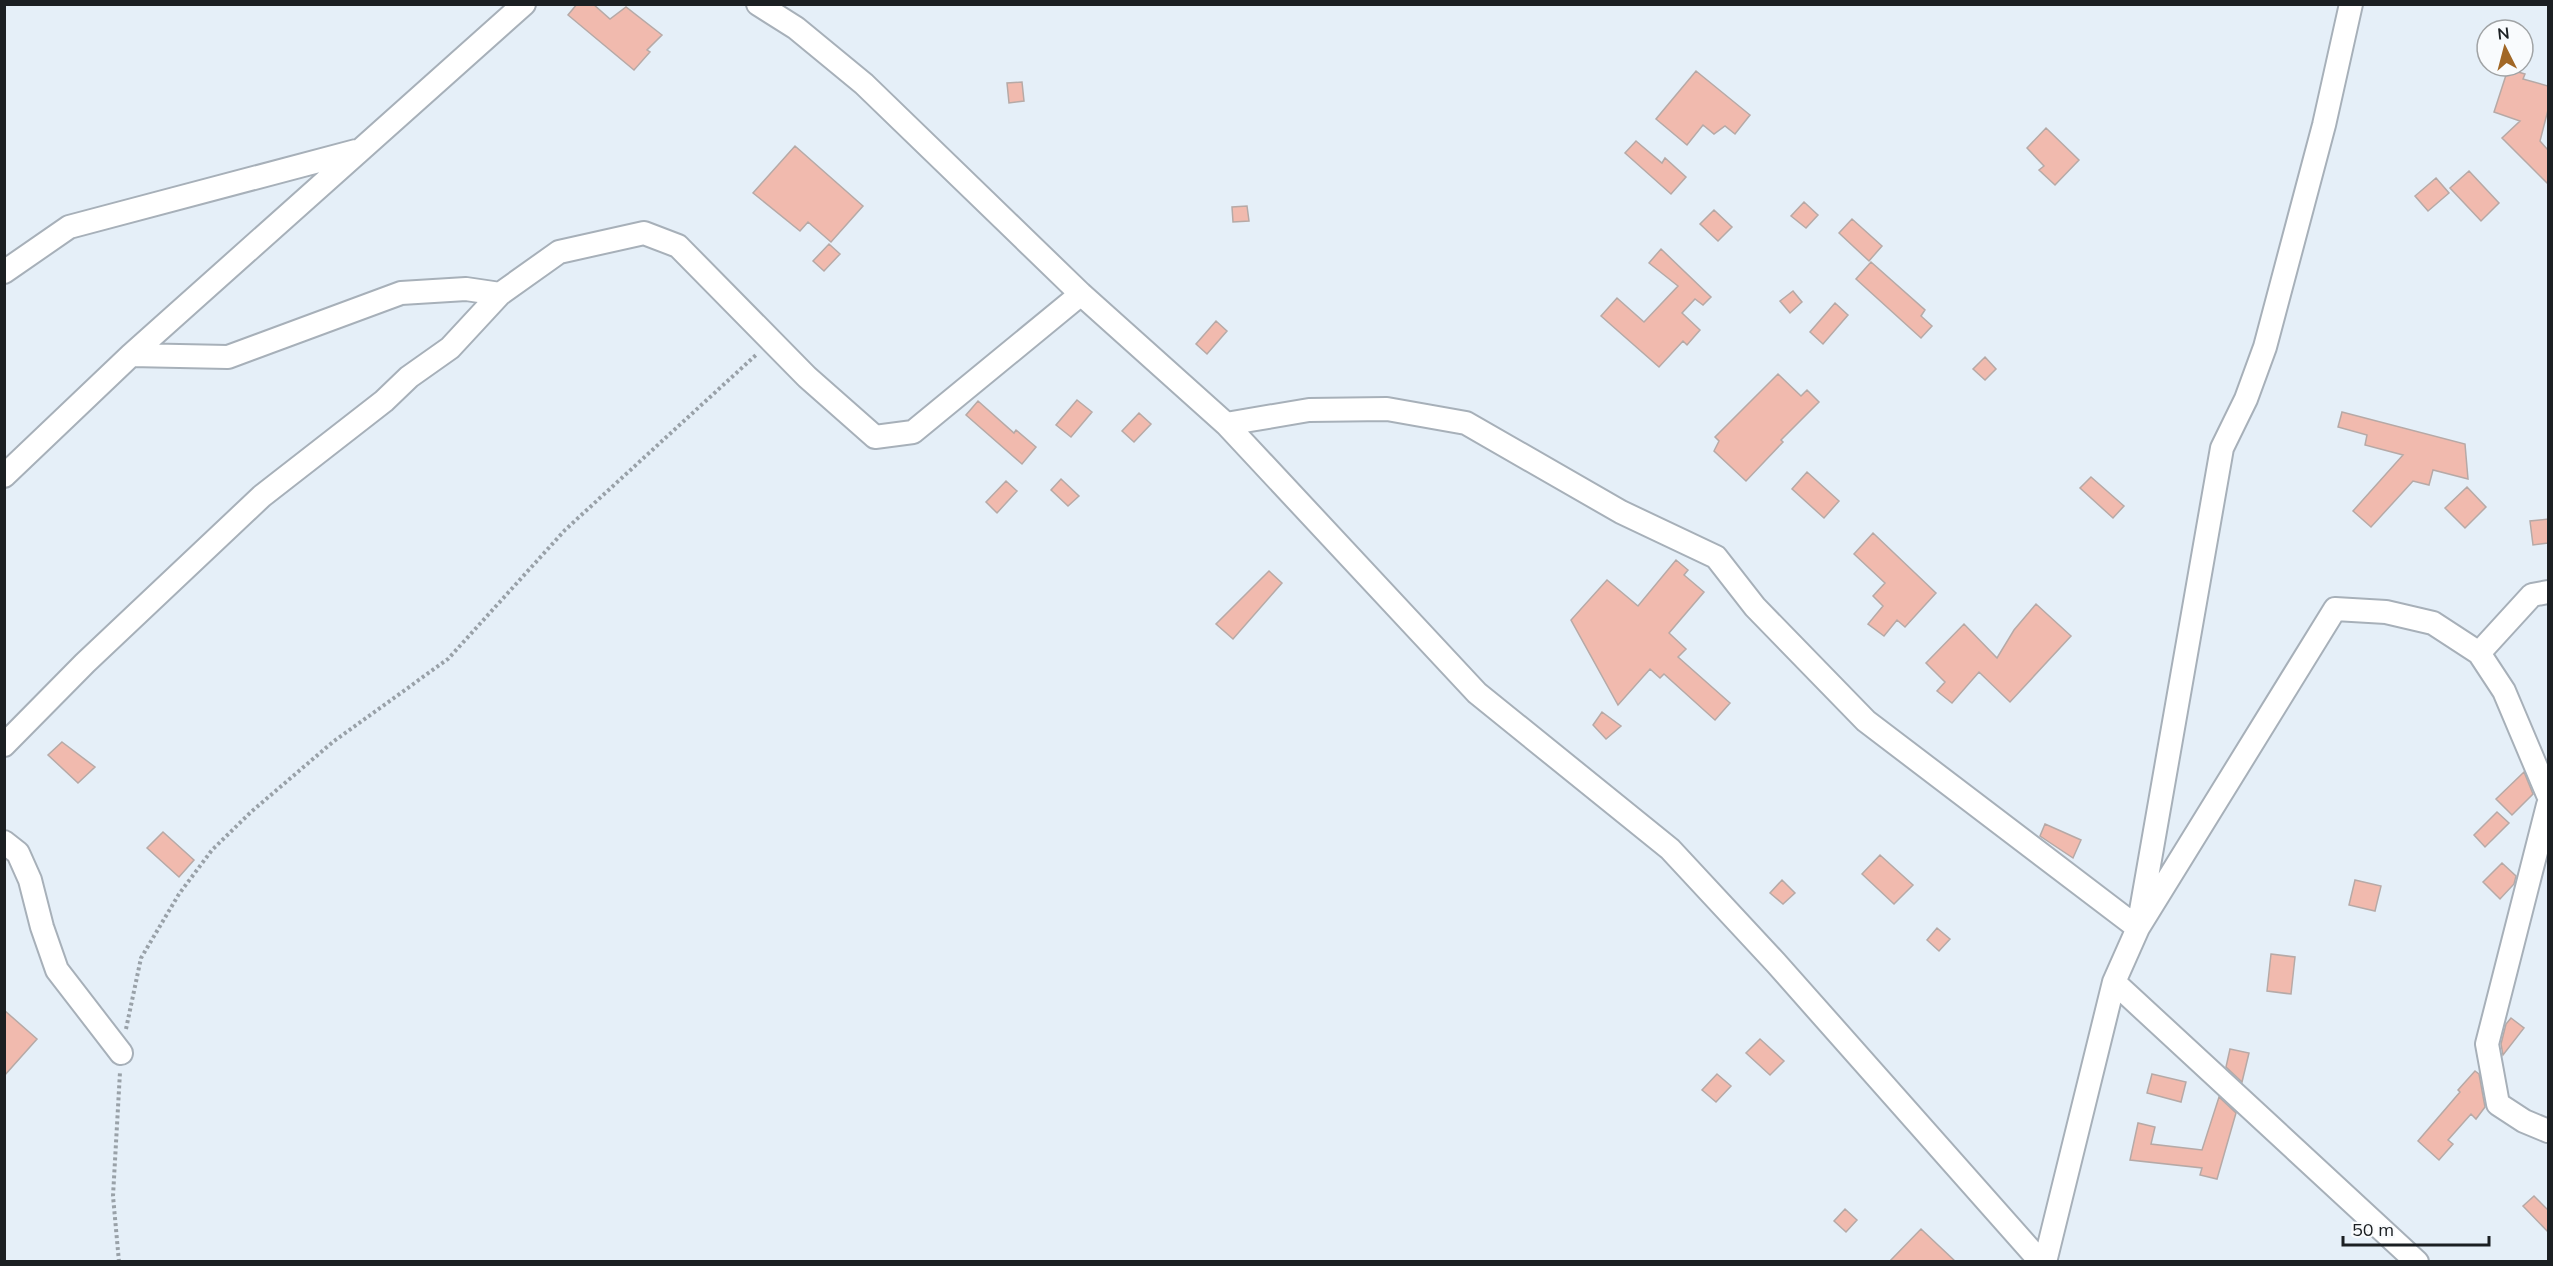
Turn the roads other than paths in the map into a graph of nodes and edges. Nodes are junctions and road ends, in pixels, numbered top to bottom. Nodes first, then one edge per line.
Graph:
1 (524, 4) edge
2 (758, 4) edge
3 (2351, 4) edge
4 (360, 150) junction
5 (4, 272) edge
6 (500, 294) junction
7 (1081, 294) junction
8 (130, 355) junction
9 (1226, 424) junction
10 (4, 476) edge
11 (2548, 592) edge
12 (2479, 653) junction
13 (4, 745) edge
14 (2548, 795) edge
15 (2548, 806) edge
16 (4, 842) edge
17 (2138, 928) junction
18 (2114, 982) junction
19 (121, 1053) road end
20 (2548, 1131) edge
21 (2043, 1262) edge
22 (2417, 1262) edge

1 - 4 street
2 - 7 street
3 - 17 street
4 - 5 street
4 - 8 street
6 - 7 street
6 - 8 street
6 - 13 street
7 - 9 street
8 - 10 street
9 - 17 street
9 - 21 street
11 - 12 street
12 - 14 street
12 - 17 street
15 - 20 street
16 - 19 street
17 - 18 street
18 - 21 street
18 - 22 street

